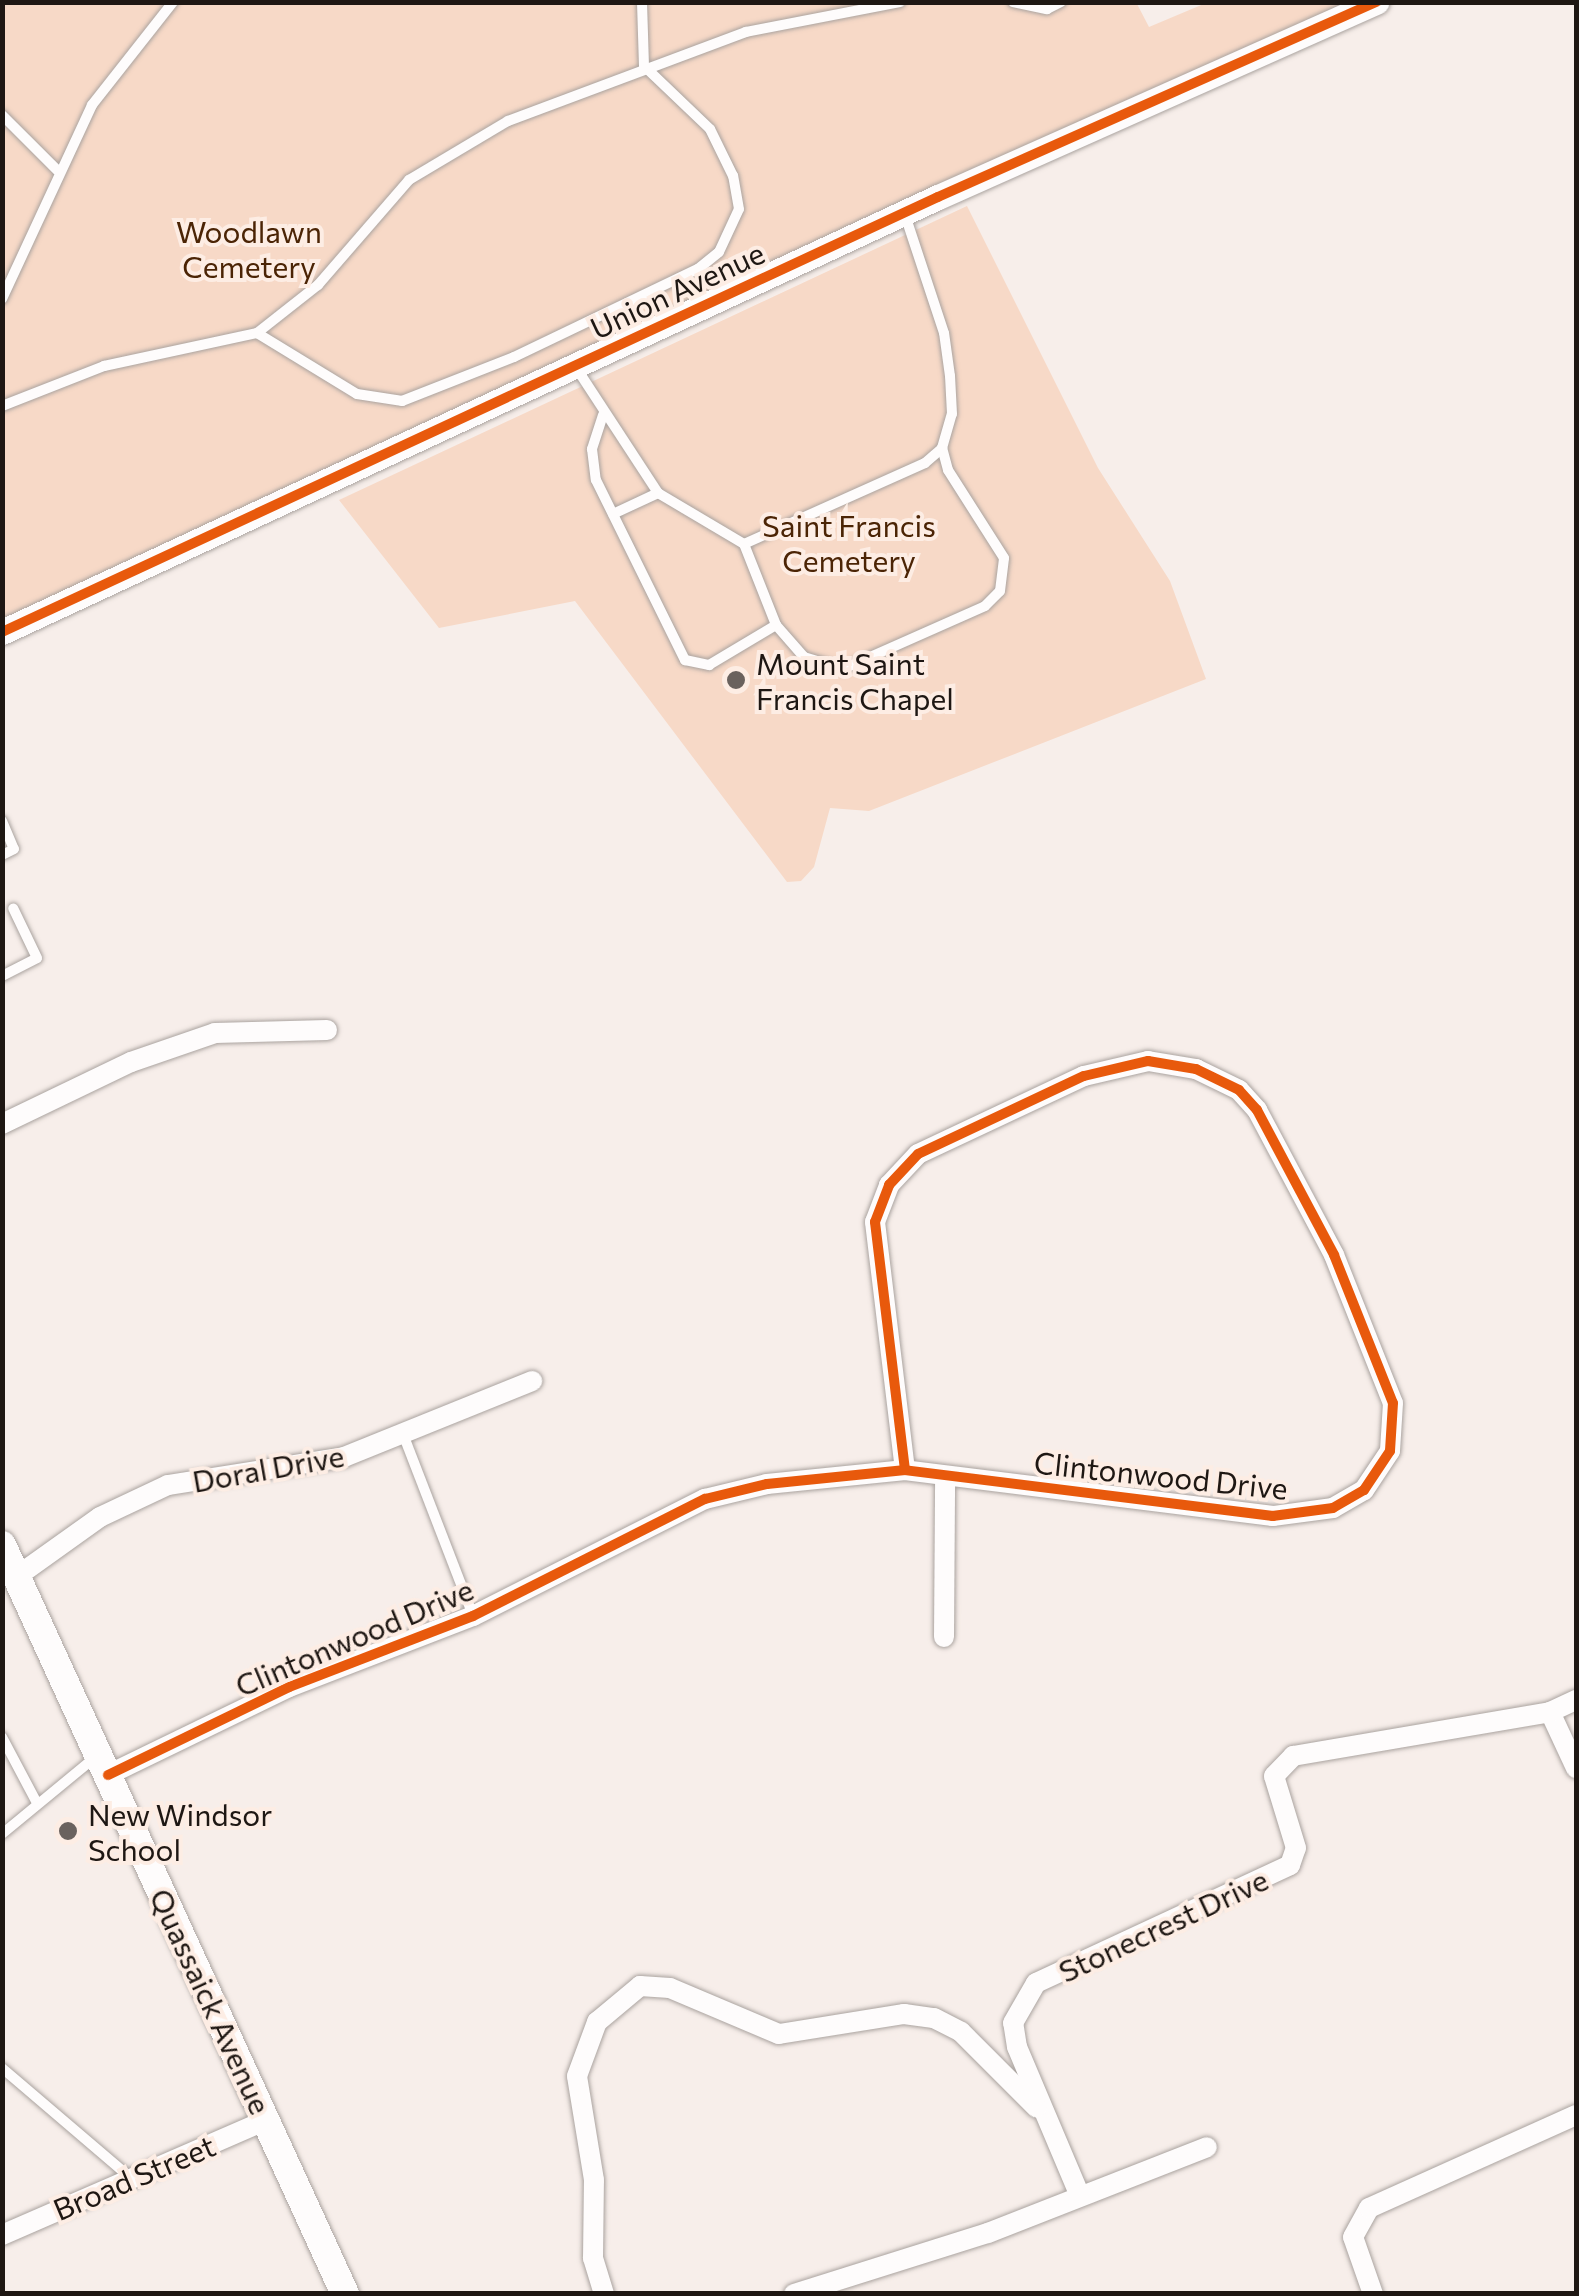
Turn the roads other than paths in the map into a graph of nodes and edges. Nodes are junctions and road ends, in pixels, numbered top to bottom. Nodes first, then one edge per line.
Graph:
1 (173, 2) edge
2 (642, 2) edge
3 (900, 2) edge
4 (1014, 2) edge
5 (1060, 2) edge
6 (1377, 2) edge
7 (644, 66) junction
8 (2, 115) edge
9 (56, 170) junction
10 (904, 212) junction
11 (2, 299) edge
12 (257, 333) junction
13 (574, 365) junction
14 (2, 406) edge
15 (604, 415) junction
16 (942, 448) junction
17 (658, 493) junction
18 (613, 514) junction
19 (744, 544) junction
20 (776, 625) junction
21 (2, 632) edge
22 (2, 821) edge
23 (2, 855) edge
24 (13, 908) dead end
25 (2, 976) edge
26 (328, 1030) dead end
27 (2, 1124) edge
28 (532, 1380) dead end
29 (403, 1434) junction
30 (904, 1470) junction
31 (945, 1478) junction
32 (2, 1546) edge
33 (16, 1576) junction
34 (473, 1616) junction
35 (944, 1637) dead end
36 (1576, 1700) edge
37 (1550, 1712) junction
38 (2, 1738) edge
39 (103, 1765) junction
40 (1576, 1768) edge
41 (36, 1802) junction
42 (2, 1834) edge
43 (2, 2068) edge
44 (1576, 2115) edge
45 (1045, 2117) junction
46 (266, 2120) junction
47 (1207, 2148) dead end
48 (132, 2178) junction
49 (1080, 2196) junction
50 (2, 2234) edge
51 (345, 2294) edge
52 (604, 2294) edge
53 (794, 2294) edge
54 (1373, 2294) edge

1 - 9 lane
2 - 7 lane
3 - 7 lane
4 - 5 lane
6 - 10 street, Union Avenue
7 - 12 lane
7 - 12 lane
8 - 9 lane
9 - 11 lane
10 - 13 street, Union Avenue
10 - 16 lane
12 - 14 lane
13 - 15 lane
13 - 21 street, Union Avenue
15 - 17 lane
15 - 18 lane
16 - 19 lane
16 - 20 lane
17 - 18 lane
17 - 19 lane
18 - 20 lane
19 - 20 lane
22 - 23 lane
24 - 25 lane
26 - 27 street
28 - 29 street, Doral Drive
29 - 33 street, Doral Drive
29 - 34 lane
30 - 31 street, Clintonwood Drive
30 - 31 street, Clintonwood Drive
30 - 34 street, Clintonwood Drive
31 - 35 street
32 - 33 main road, Quassaick Avenue
33 - 39 main road, Quassaick Avenue
34 - 39 street, Clintonwood Drive
36 - 37 street, Stonecrest Drive
37 - 40 street
37 - 45 street, Stonecrest Drive
38 - 41 lane
39 - 41 lane
39 - 46 main road, Quassaick Avenue
41 - 42 lane
43 - 48 lane
44 - 54 street
45 - 49 street, Stonecrest Drive
45 - 52 street
46 - 48 street, Broad Street
46 - 51 main road, Quassaick Avenue
47 - 49 street
48 - 50 street, Broad Street
49 - 53 street

